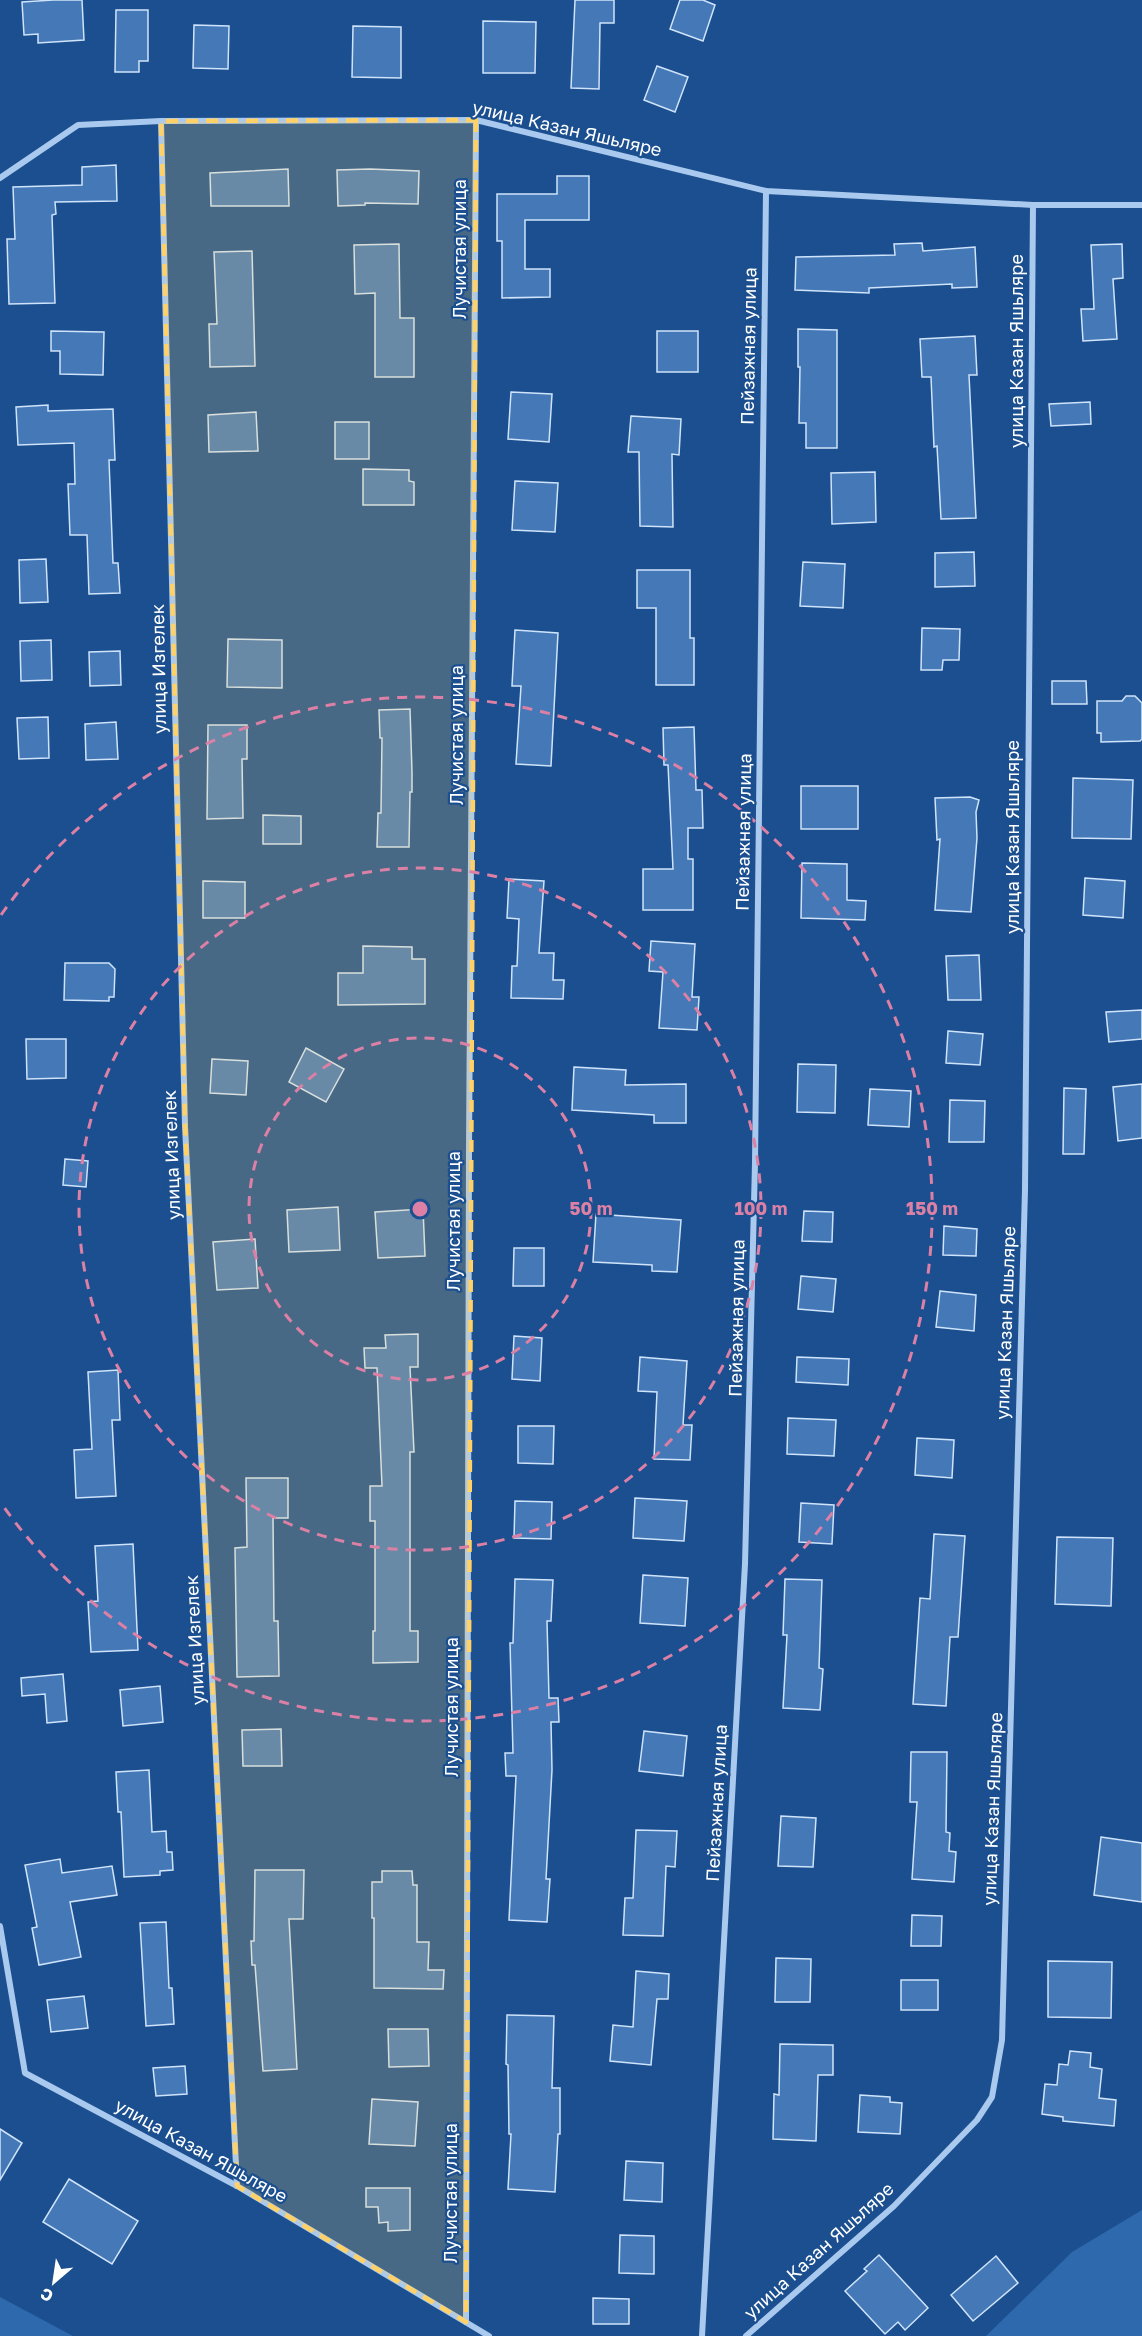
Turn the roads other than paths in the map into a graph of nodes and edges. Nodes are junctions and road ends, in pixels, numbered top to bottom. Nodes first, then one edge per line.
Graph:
1 (476, 120) junction
2 (161, 121) junction
3 (0, 178) edge
4 (766, 191) junction
5 (1033, 205) junction
6 (1142, 205) edge
7 (0, 1926) edge
8 (237, 2186) junction
9 (466, 2322) junction
10 (489, 2336) edge
11 (702, 2336) edge
12 (746, 2336) edge

1 - 2 street, улица Казан Яшьляре
1 - 4 street, улица Казан Яшьляре
1 - 9 street, Лучистая улица
2 - 3 street, улица Казан Яшьляре
2 - 8 street, улица Изгелек
4 - 5 street, улица Казан Яшьляре
4 - 11 street, Пейзажная улица
5 - 6 street, улица Казан Яшьляре
5 - 12 street, улица Казан Яшьляре
7 - 8 street, улица Казан Яшьляре
8 - 9 street, улица Казан Яшьляре
9 - 10 street, улица Казан Яшьляре

